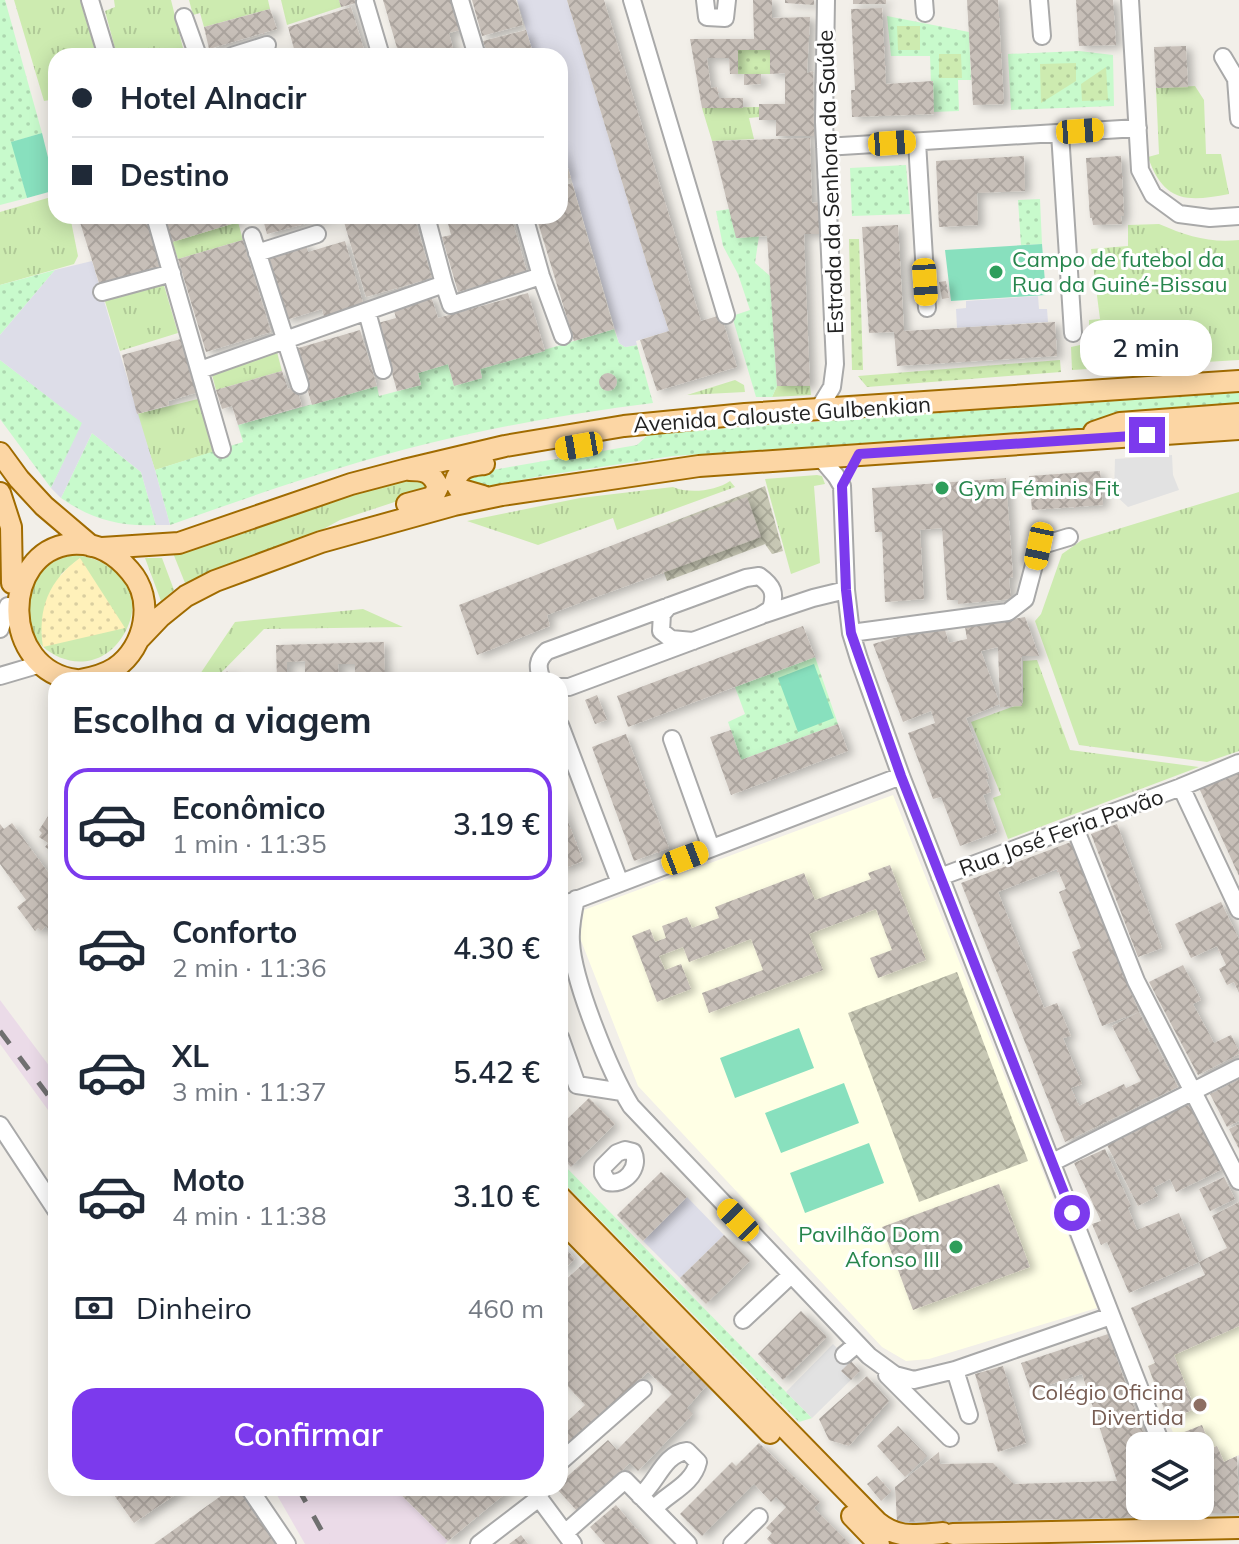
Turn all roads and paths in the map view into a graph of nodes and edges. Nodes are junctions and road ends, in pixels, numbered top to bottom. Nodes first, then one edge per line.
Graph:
1 (90, 0) edge
2 (460, 0) edge
3 (632, 0) edge
4 (705, 0) edge
5 (727, 0) edge
6 (826, 0) edge
7 (1039, 0) edge
8 (1130, 0) edge
9 (365, 2) dead end
10 (184, 17) dead end
11 (1042, 36) dead end
12 (267, 45) dead end
13 (105, 48) edge
14 (195, 48) edge
15 (257, 48) edge
16 (379, 48) edge
17 (475, 48) edge
18 (1223, 57) dead end
19 (1239, 119) edge
20 (1138, 128) junction
21 (1060, 133) junction
22 (917, 142) junction
23 (825, 147) junction
24 (1239, 216) edge
25 (157, 224) edge
26 (428, 224) edge
27 (526, 224) edge
28 (317, 234) dead end
29 (252, 236) dead end
30 (257, 253) junction
31 (172, 273) junction
32 (541, 276) junction
33 (444, 284) junction
34 (102, 292) dead end
35 (927, 308) dead end
36 (367, 312) junction
37 (726, 315) dead end
38 (1073, 333) dead end
39 (563, 336) dead end
40 (286, 341) junction
41 (835, 364) junction
42 (200, 370) junction
43 (383, 370) dead end
44 (1239, 381) edge
45 (300, 385) dead end
46 (857, 408) junction
47 (818, 410) junction
48 (1239, 414) edge
49 (624, 426) junction
50 (1239, 429) edge
51 (1072, 440) junction
52 (222, 449) dead end
53 (0, 453) edge
54 (859, 454) junction
55 (820, 457) junction
56 (404, 470) junction
57 (842, 486) junction
58 (0, 493) edge
59 (502, 495) junction
60 (1069, 537) dead end
61 (321, 542) junction
62 (96, 547) junction
63 (846, 590) junction
64 (10, 597) junction
65 (669, 606) junction
66 (760, 616) junction
67 (635, 619) junction
68 (0, 629) edge
69 (851, 633) junction
70 (698, 641) junction
71 (134, 647) junction
72 (645, 660) junction
73 (34, 666) junction
74 (49, 672) edge
75 (107, 672) edge
76 (123, 672) edge
77 (539, 672) edge
78 (0, 676) edge
79 (568, 686) edge
80 (672, 739) dead end
81 (568, 746) edge
82 (1239, 763) edge
83 (901, 776) junction
84 (1181, 787) junction
85 (1075, 828) junction
86 (711, 848) junction
87 (940, 877) junction
88 (620, 883) junction
89 (576, 899) junction
90 (568, 902) edge
91 (1239, 910) edge
92 (568, 941) edge
93 (568, 1060) edge
94 (1239, 1068) edge
95 (1192, 1090) junction
96 (622, 1092) junction
97 (0, 1125) edge
98 (654, 1132) junction
99 (633, 1152) dead end
100 (1053, 1162) junction
101 (1239, 1181) edge
102 (48, 1198) edge
103 (568, 1205) edge
104 (568, 1227) edge
105 (791, 1275) junction
106 (1111, 1316) junction
107 (743, 1320) dead end
108 (869, 1356) junction
109 (955, 1370) junction
110 (929, 1377) junction
111 (643, 1389) dead end
112 (916, 1403) junction
113 (969, 1415) dead end
114 (1157, 1432) edge
115 (950, 1438) dead end
116 (568, 1455) edge
117 (254, 1496) edge
118 (536, 1496) edge
119 (542, 1496) edge
120 (640, 1496) junction
121 (654, 1509) junction
122 (759, 1517) dead end
123 (1174, 1520) edge
124 (1191, 1520) edge
125 (1196, 1528) junction
126 (1239, 1528) edge
127 (1155, 1529) junction
128 (1121, 1536) edge
129 (955, 1537) edge
130 (569, 1539) edge
131 (1013, 1540) edge
132 (287, 1544) edge
133 (479, 1544) edge
134 (688, 1544) edge
135 (732, 1544) edge
136 (879, 1544) edge
137 (921, 1544) edge

1 - 13 street
2 - 17 street
3 - 37 street
4 - 5 street
6 - 23 street, Estrada da Senhora da Saúde
7 - 11 street
8 - 20 street
9 - 16 street
10 - 14 street
12 - 15 street
18 - 19 street
20 - 21 street
20 - 24 street
21 - 22 street
21 - 38 street
22 - 23 street
22 - 35 street
23 - 41 street, Estrada da Senhora da Saúde
25 - 31 street
26 - 33 street
27 - 32 street
28 - 30 street
29 - 30 street
30 - 40 street
31 - 34 street
31 - 42 street
32 - 33 street
32 - 39 street
33 - 36 street
36 - 40 street
36 - 43 street
40 - 42 street
40 - 45 street
41 - 46 street
41 - 47 street
42 - 52 street
44 - 46 main road, Avenida Calouste Gulbenkian
46 - 47 main road, Avenida Calouste Gulbenkian
47 - 49 main road, Avenida Calouste Gulbenkian
48 - 51 main road
49 - 56 main road, Avenida Calouste Gulbenkian
49 - 59 main road
50 - 51 main road, Avenida Calouste Gulbenkian
51 - 54 main road, Avenida Calouste Gulbenkian
53 - 62 main road
54 - 55 main road, Avenida Calouste Gulbenkian
54 - 57 street
55 - 57 street
55 - 59 main road, Avenida Calouste Gulbenkian
56 - 61 main road
56 - 62 main road, Avenida Calouste Gulbenkian
57 - 63 street
58 - 64 main road
59 - 61 main road, Avenida Calouste Gulbenkian
60 - 69 street
61 - 71 main road, Avenida Calouste Gulbenkian
62 - 64 main road
62 - 71 main road
63 - 66 street
63 - 69 street
64 - 68 street
64 - 73 main road
65 - 66 street
65 - 67 street
65 - 70 street
66 - 70 street
67 - 72 street
67 - 77 street
69 - 83 street
70 - 72 street
71 - 75 main road
71 - 76 main road
72 - 79 street
73 - 74 main road
73 - 78 street
80 - 86 street
81 - 88 street
82 - 84 street, Rua José Feria Pavão
83 - 86 street
83 - 87 street
84 - 85 street, Rua José Feria Pavão
84 - 91 street
85 - 87 street, Rua José Feria Pavão
85 - 95 street
86 - 88 street
87 - 100 street
88 - 89 street
89 - 90 street
89 - 92 street
92 - 96 street
93 - 96 street
94 - 95 street
95 - 100 street
95 - 101 street
96 - 98 street
97 - 102 street
98 - 99 street
98 - 105 street
100 - 106 street
103 - 129 main road
104 - 136 main road
105 - 107 street
105 - 108 street
106 - 109 street
106 - 114 street
108 - 110 street
108 - 112 street
109 - 110 street
109 - 113 street
110 - 112 street
111 - 116 street
112 - 115 street
117 - 132 street
118 - 133 street
119 - 130 street
120 - 121 street
120 - 121 street
120 - 130 street
121 - 134 street
122 - 135 street
123 - 127 street
124 - 125 street
125 - 126 main road
125 - 127 main road
127 - 128 main road
128 - 131 main road
129 - 131 main road
129 - 137 main road

